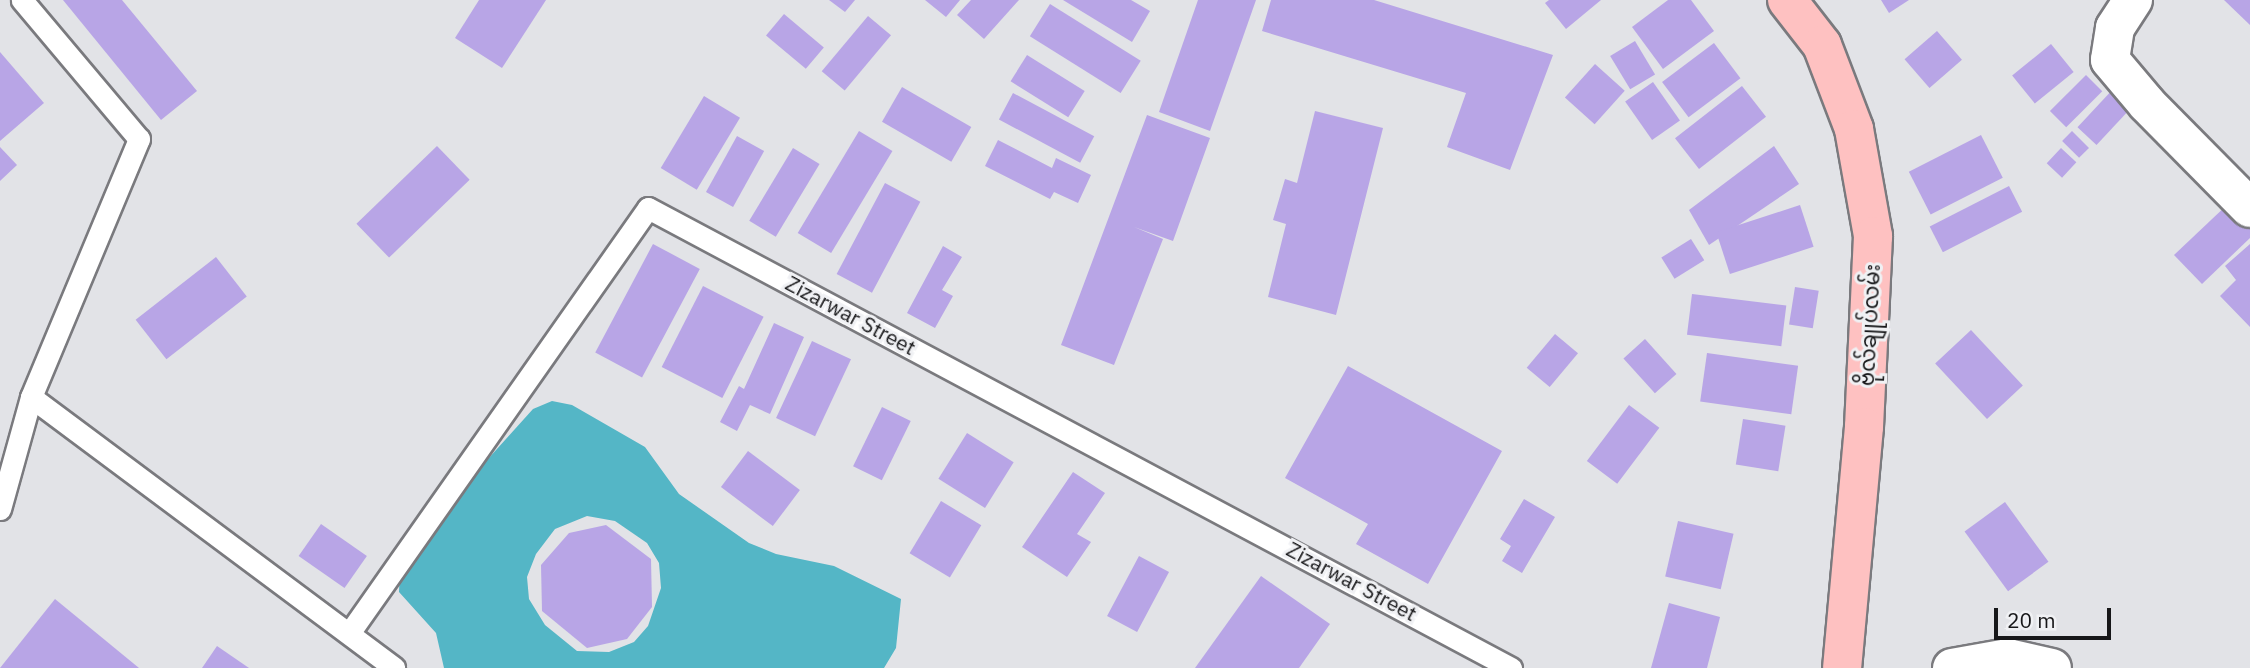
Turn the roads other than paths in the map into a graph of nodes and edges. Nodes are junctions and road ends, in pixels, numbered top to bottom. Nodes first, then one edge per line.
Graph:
1 (22, 0) edge
2 (1787, 0) edge
3 (2133, 0) edge
4 (2250, 208) edge
5 (32, 397) junction
6 (0, 509) edge
7 (350, 632) junction
8 (394, 668) edge
9 (1511, 668) edge
10 (1842, 668) edge
11 (1952, 668) edge
12 (2052, 668) edge

1 - 5 lane
2 - 10 main road, ဗိုလ်ချုပ်လမ်း
3 - 4 street
5 - 6 lane
5 - 7 lane
7 - 8 lane
7 - 9 lane, Zizarwar Street
11 - 12 street

